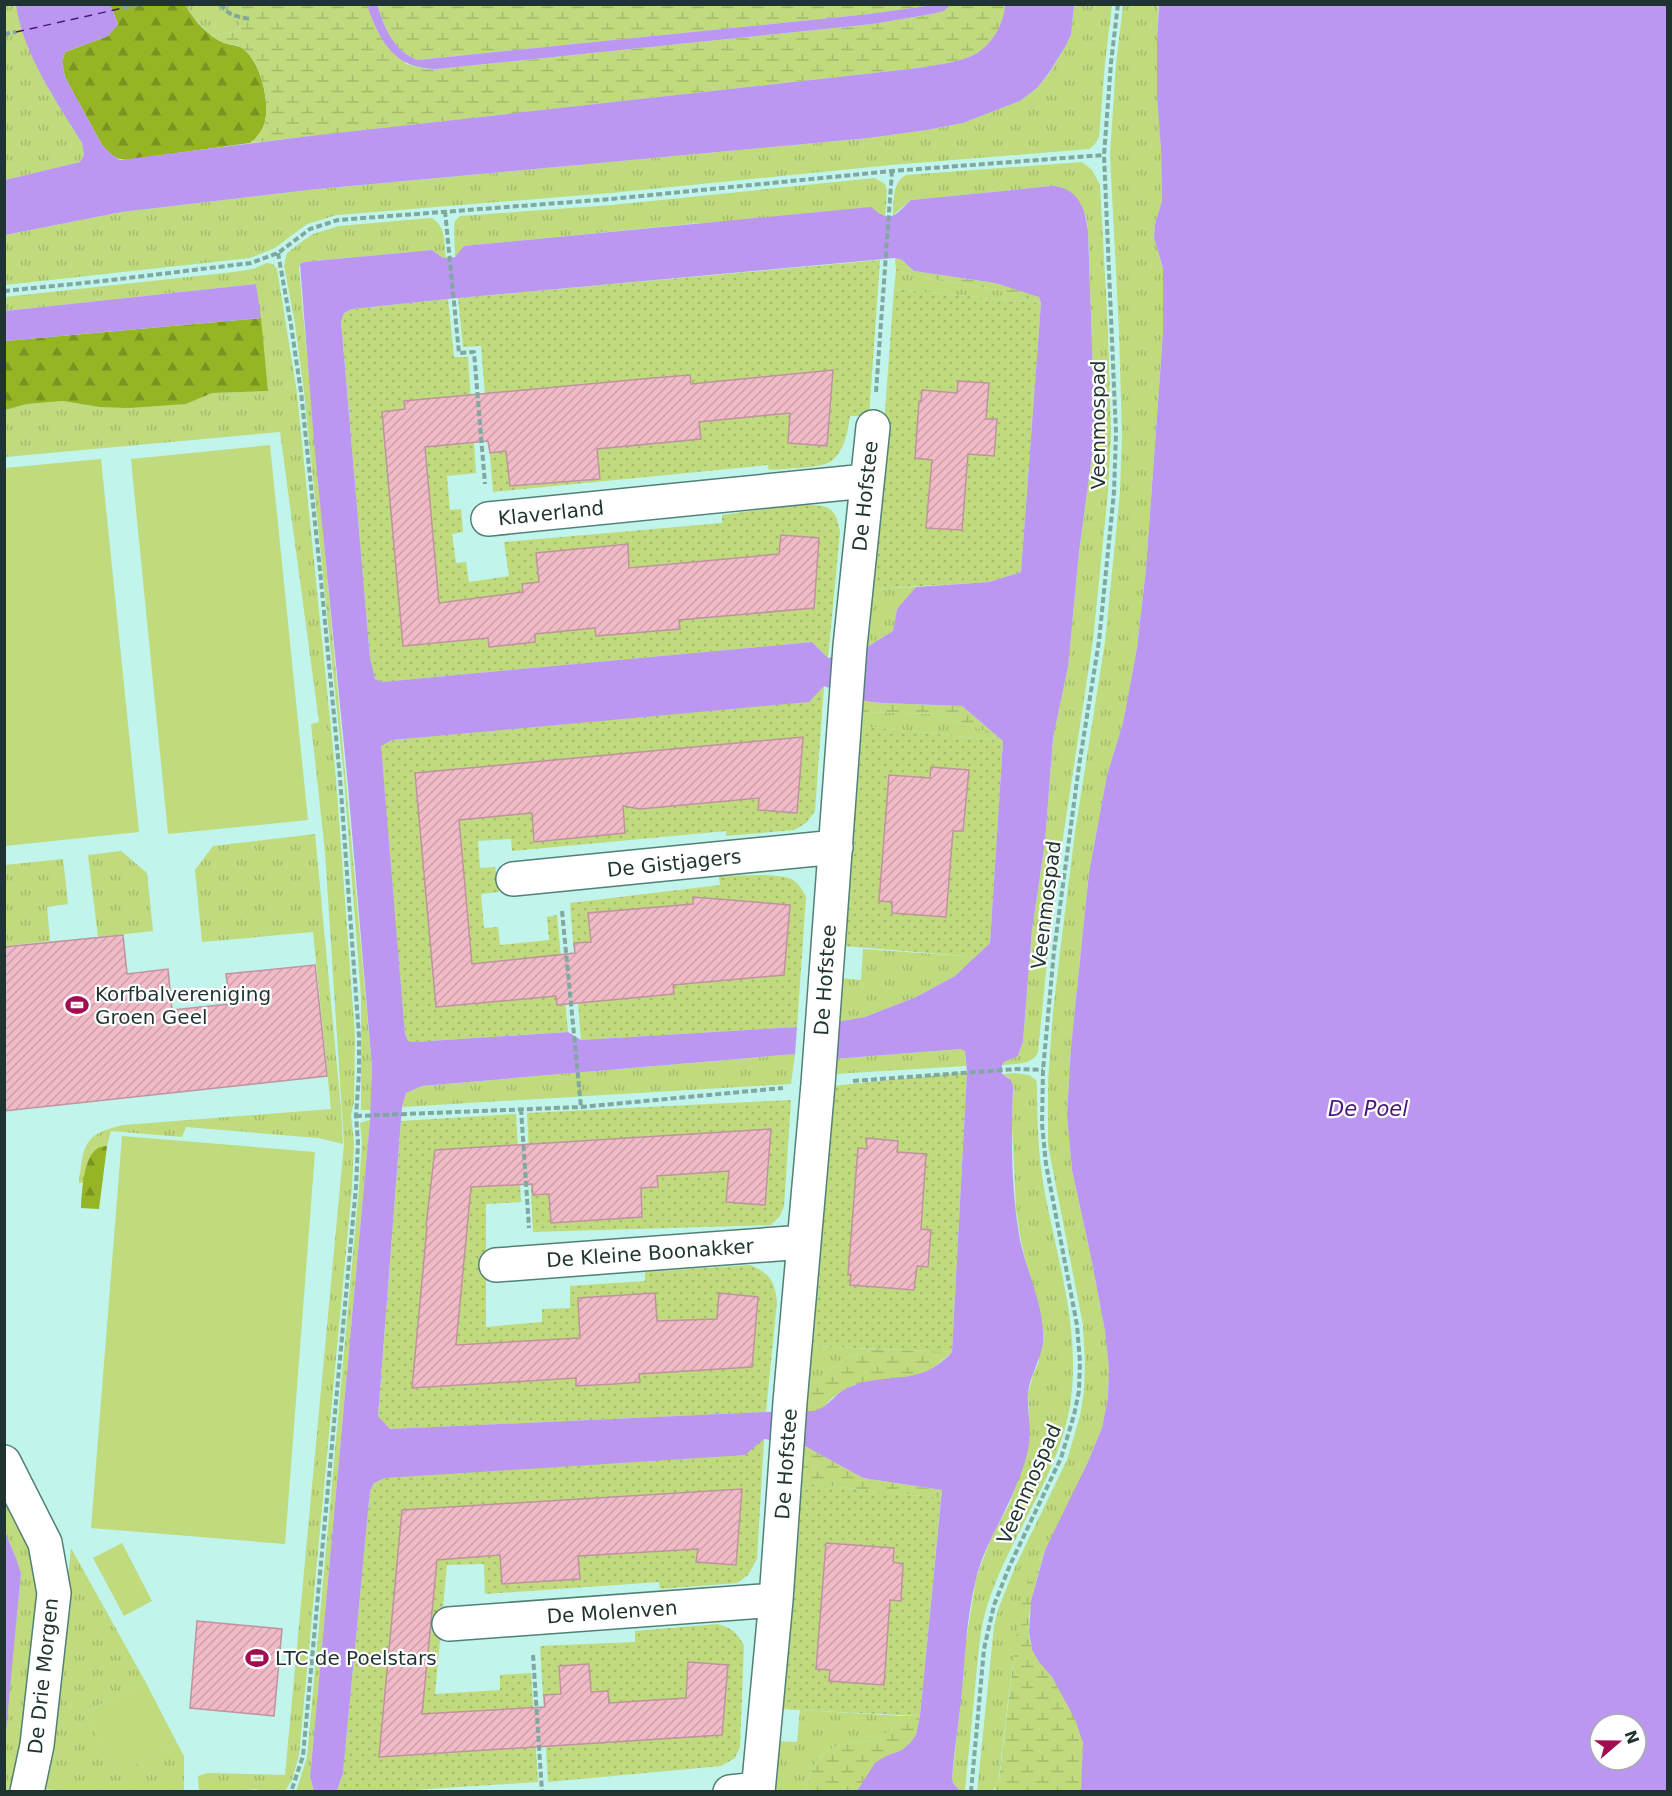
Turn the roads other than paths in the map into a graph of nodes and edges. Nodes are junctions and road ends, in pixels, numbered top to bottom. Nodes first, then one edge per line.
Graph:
1 (873, 427) road end
2 (866, 481) junction
3 (488, 519) road end
4 (836, 848) junction
5 (513, 879) dead end
6 (804, 1242) junction
7 (496, 1265) dead end
8 (4, 1462) edge
9 (776, 1600) junction
10 (449, 1624) dead end
11 (27, 1791) edge
12 (749, 1791) edge

1 - 2 street, De Hofstee
2 - 3 street, Klaverland
2 - 4 street, De Hofstee
4 - 5 street, De Gistjagers
4 - 6 street, De Hofstee
6 - 7 street, De Kleine Boonakker
6 - 9 street, De Hofstee
8 - 11 street, De Drie Morgen
9 - 10 street, De Molenven
9 - 12 street, De Hofstee

